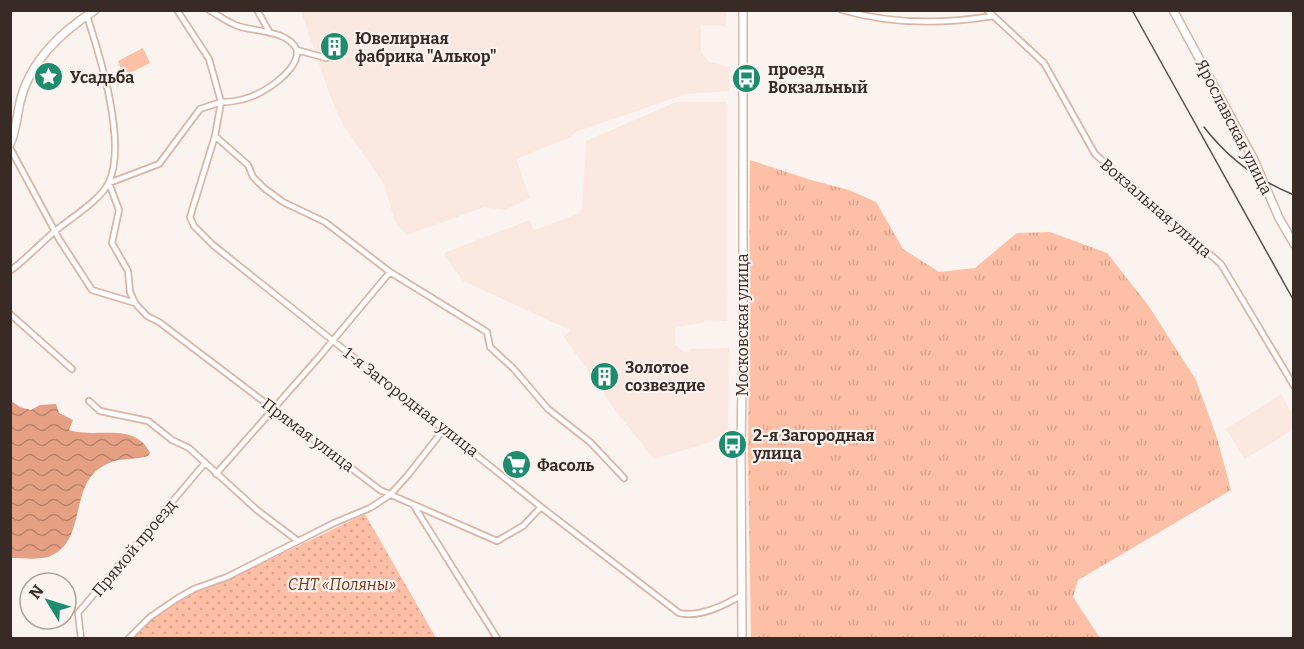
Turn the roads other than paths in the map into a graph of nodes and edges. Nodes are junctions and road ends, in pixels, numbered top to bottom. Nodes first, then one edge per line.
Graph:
1 (95, 10) edge
2 (177, 10) edge
3 (209, 10) edge
4 (257, 10) edge
5 (743, 10) edge
6 (842, 10) edge
7 (987, 10) edge
8 (1173, 10) edge
9 (87, 16) junction
10 (993, 16) junction
11 (270, 33) junction
12 (297, 50) junction
13 (326, 58) dead end
14 (220, 102) junction
15 (215, 136) junction
16 (10, 146) edge
17 (109, 183) junction
18 (55, 232) junction
19 (1293, 244) edge
20 (10, 271) edge
21 (390, 272) junction
22 (135, 303) junction
23 (10, 314) edge
24 (333, 341) junction
25 (72, 369) dead end
26 (1293, 386) edge
27 (89, 401) dead end
28 (273, 408) junction
29 (444, 429) junction
30 (205, 463) junction
31 (216, 474) junction
32 (624, 478) dead end
33 (390, 495) junction
34 (413, 505) junction
35 (541, 507) junction
36 (298, 541) junction
37 (742, 595) junction
38 (81, 639) edge
39 (129, 639) edge
40 (497, 639) edge
41 (742, 639) edge

1 - 9 main road
2 - 14 street
3 - 11 street
4 - 11 street
5 - 37 main road, Московская улица
6 - 10 street
7 - 10 street, Вокзальная улица
8 - 19 main road, Ярославская улица
9 - 16 main road
9 - 17 street
10 - 26 street, Вокзальная улица
11 - 12 street
12 - 13 street
12 - 14 street
14 - 15 street, 1-я Загородная улица
14 - 17 street
15 - 21 street
15 - 24 street, 1-я Загородная улица
16 - 18 street
17 - 18 street
17 - 22 street
18 - 20 street
18 - 22 street
21 - 24 street
21 - 32 street
22 - 28 street, Прямая улица
23 - 25 street
24 - 28 street
24 - 29 street, 1-я Загородная улица
27 - 30 street
28 - 31 street
28 - 33 street, Прямая улица
29 - 33 street
29 - 35 street, 1-я Загородная улица
30 - 31 street
30 - 38 street, Прямой проезд
31 - 36 street
33 - 34 street, Прямая улица
33 - 36 street
34 - 35 street, Прямая улица
34 - 40 street
35 - 37 street, 1-я Загородная улица
36 - 39 street
37 - 41 main road, Московская улица

